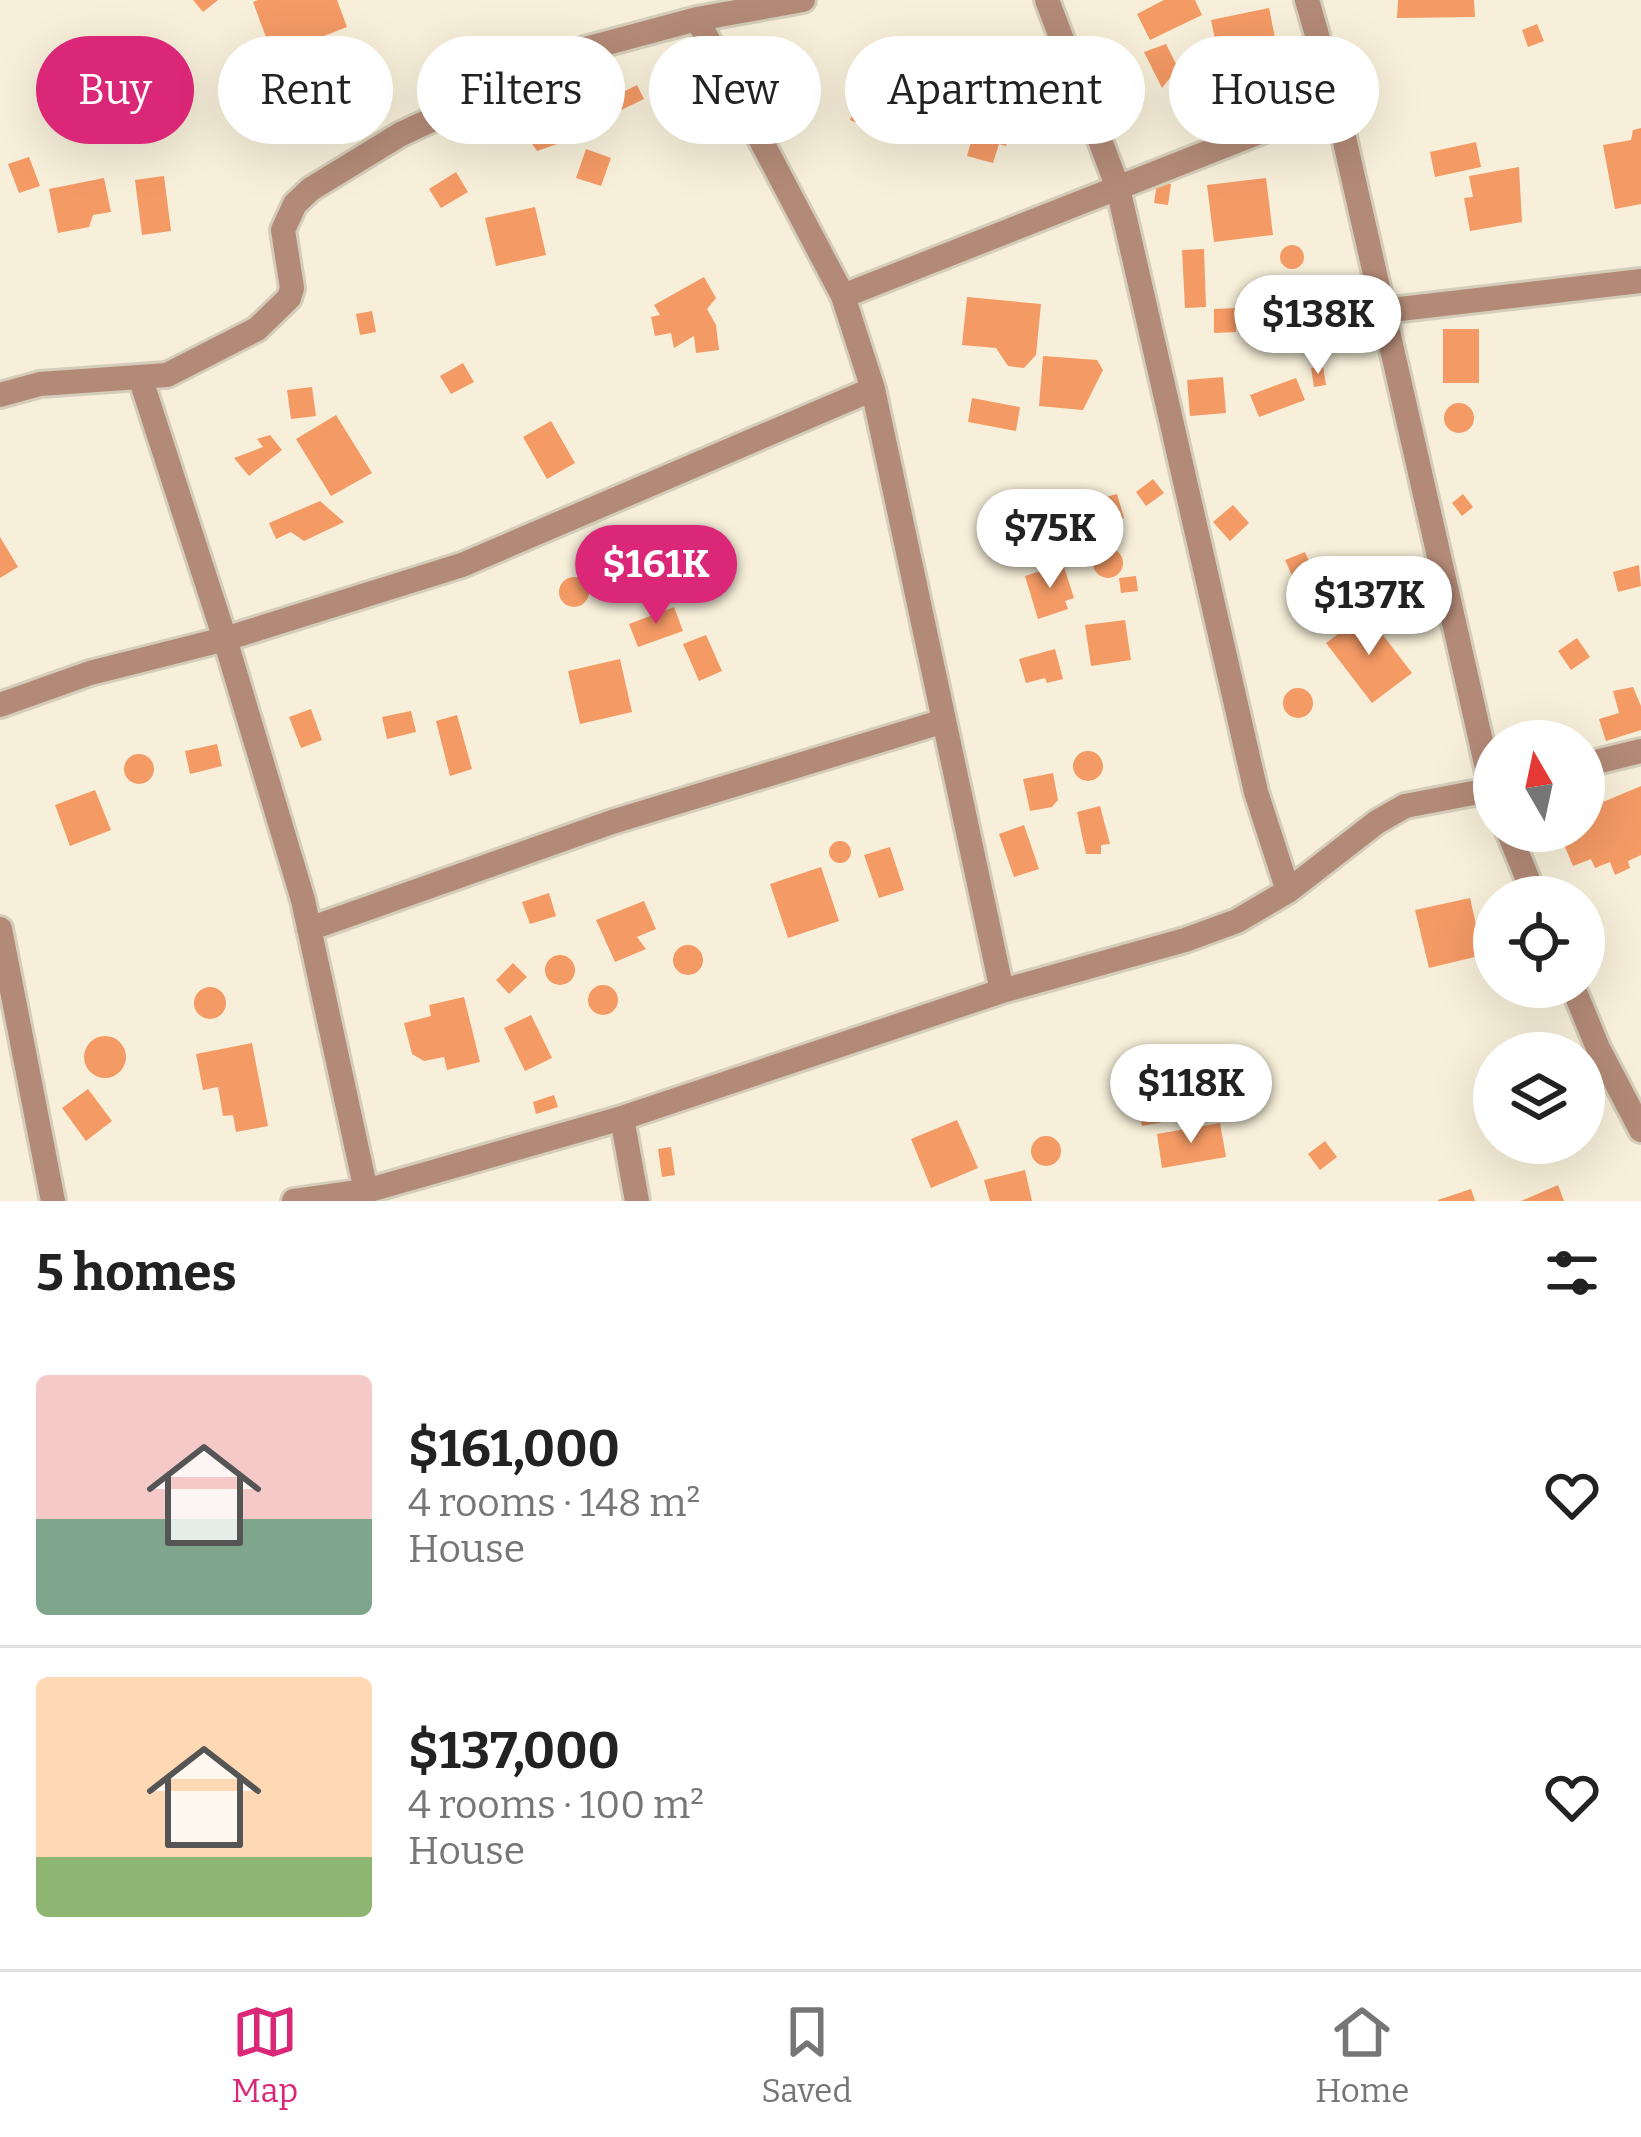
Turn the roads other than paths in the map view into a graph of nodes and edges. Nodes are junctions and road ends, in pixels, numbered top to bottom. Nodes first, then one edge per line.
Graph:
1 (803, 0) edge
2 (1047, 0) edge
3 (1307, 0) edge
4 (697, 19) junction
5 (1317, 36) edge
6 (1230, 144) edge
7 (1345, 144) edge
8 (1118, 188) junction
9 (1641, 280) edge
10 (843, 296) junction
11 (1383, 311) junction
12 (141, 380) junction
13 (873, 389) junction
14 (0, 395) edge
15 (225, 638) junction
16 (0, 705) edge
17 (1477, 720) edge
18 (944, 722) junction
19 (1641, 751) edge
20 (1605, 760) edge
21 (1473, 795) edge
22 (1288, 891) junction
23 (0, 928) edge
24 (309, 929) junction
25 (1002, 991) junction
26 (1582, 1008) edge
27 (622, 1118) junction
28 (1641, 1130) edge
29 (366, 1191) junction
30 (53, 1201) edge
31 (294, 1201) edge
32 (637, 1201) edge

1 - 4 street
2 - 8 street
3 - 5 street
4 - 10 street
4 - 12 street
6 - 8 street
7 - 11 street
8 - 10 street
8 - 22 street
9 - 11 street
10 - 13 street
11 - 17 street
12 - 14 street
12 - 15 street
13 - 15 street
13 - 18 street
15 - 16 street
15 - 24 street
18 - 24 street
18 - 25 street
19 - 20 street
21 - 22 street
22 - 25 street
23 - 30 street
24 - 29 street
25 - 27 street
26 - 28 street
27 - 29 street
27 - 32 street
29 - 31 street

